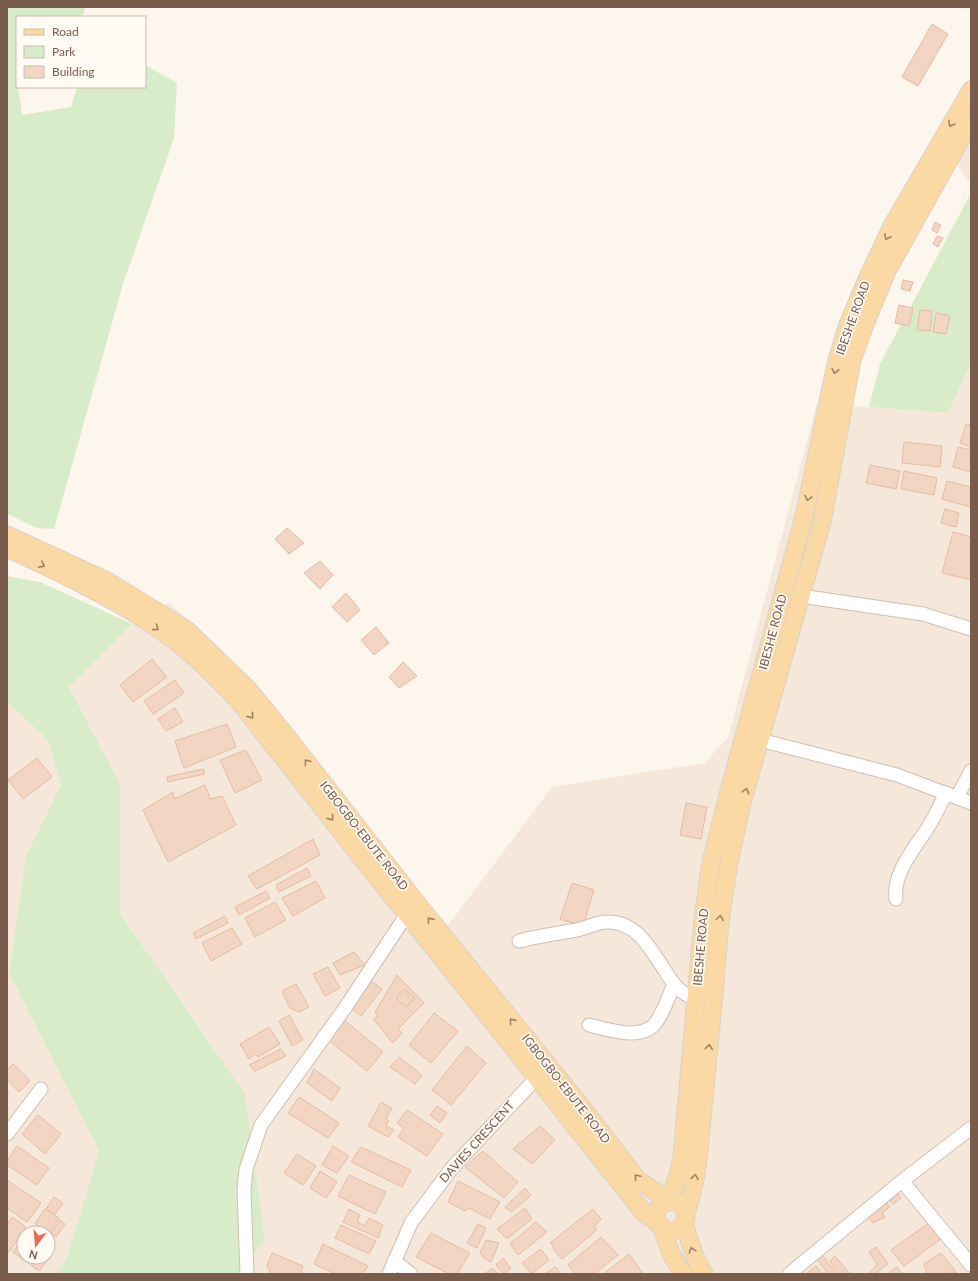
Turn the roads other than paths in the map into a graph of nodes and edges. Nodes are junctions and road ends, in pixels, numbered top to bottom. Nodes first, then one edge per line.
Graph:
1 (971, 90) edge
2 (971, 121) edge
3 (7, 535) edge
4 (7, 548) edge
5 (801, 596) junction
6 (971, 629) edge
7 (760, 740) junction
8 (971, 771) edge
9 (951, 795) junction
10 (971, 803) edge
11 (896, 899) dead end
12 (407, 914) junction
13 (519, 941) dead end
14 (674, 984) junction
15 (696, 999) junction
16 (589, 1025) dead end
17 (549, 1066) junction
18 (536, 1077) junction
19 (41, 1089) dead end
20 (971, 1128) edge
21 (7, 1134) edge
22 (902, 1181) junction
23 (666, 1202) junction
24 (685, 1219) junction
25 (661, 1226) junction
26 (394, 1261) junction
27 (971, 1265) edge
28 (247, 1274) edge
29 (389, 1274) edge
30 (411, 1274) edge
31 (684, 1274) edge
32 (704, 1274) edge
33 (789, 1274) edge

1 -> 15 main road, IBESHE ROAD
2 - 5 main road, IBESHE ROAD
17 -> 3 main road, IGBOGBO-EBUTE ROAD
4 -> 12 main road, IGBOGBO-EBUTE ROAD
5 - 6 street
5 - 7 main road, IBESHE ROAD
7 - 9 street
24 -> 7 main road, IBESHE ROAD
8 - 9 street
9 - 10 street
9 - 11 street
12 - 18 main road, IGBOGBO-EBUTE ROAD
12 - 28 street
13 - 14 street
14 - 15 street
14 - 16 street
15 - 23 main road, IBESHE ROAD
17 - 18 street, DAVIES CRESCENT
23 -> 17 main road, IGBOGBO-EBUTE ROAD
18 - 25 main road, IGBOGBO-EBUTE ROAD
18 - 26 street, DAVIES CRESCENT
19 - 21 street
20 - 22 street
22 - 27 street
22 - 33 street
23 - 24 main road
23 - 25 main road
24 - 25 main road
32 -> 24 main road
25 - 31 main road
26 - 29 street, DAVIES CRESCENT
26 - 30 street

